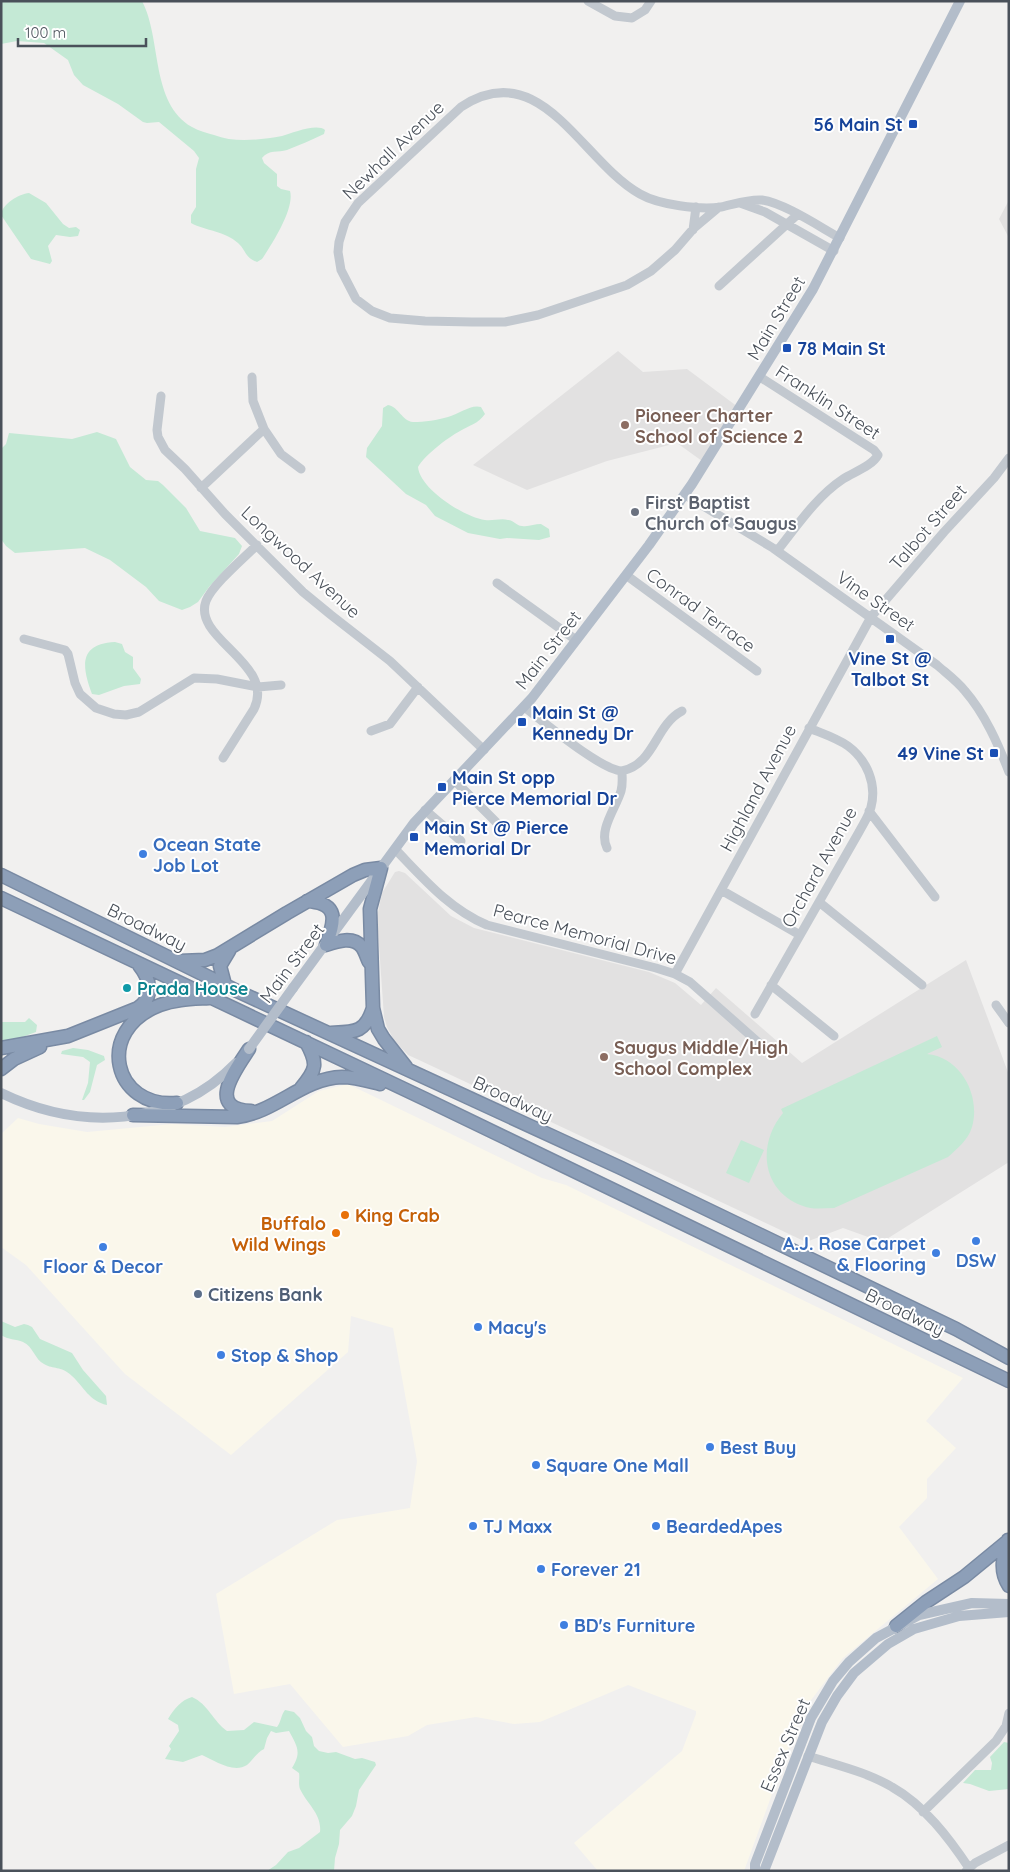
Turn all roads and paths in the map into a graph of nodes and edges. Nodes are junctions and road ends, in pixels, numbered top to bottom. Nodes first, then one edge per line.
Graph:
1 (588, 1) edge
2 (651, 1) edge
3 (960, 1) edge
4 (740, 203) junction
5 (696, 207) junction
6 (719, 207) junction
7 (797, 215) junction
8 (787, 224) junction
9 (693, 230) junction
10 (840, 238) junction
11 (834, 251) junction
12 (719, 286) dead end
13 (252, 377) dead end
14 (760, 377) junction
15 (161, 396) dead end
16 (264, 429) junction
17 (1009, 458) edge
18 (302, 469) dead end
19 (1009, 474) edge
20 (994, 478) junction
21 (201, 488) junction
22 (685, 495) junction
23 (257, 545) junction
24 (777, 551) junction
25 (626, 575) junction
26 (497, 583) dead end
27 (871, 617) junction
28 (24, 639) dead end
29 (576, 640) junction
30 (756, 671) dead end
31 (281, 685) dead end
32 (258, 686) junction
33 (418, 687) junction
34 (524, 707) junction
35 (682, 710) dead end
36 (809, 728) junction
37 (371, 731) dead end
38 (484, 750) junction
39 (223, 758) dead end
40 (1006, 758) edge
41 (622, 771) junction
42 (1009, 772) edge
43 (454, 780) junction
44 (425, 810) junction
45 (869, 811) junction
46 (498, 825) dead end
47 (461, 841) dead end
48 (607, 848) dead end
49 (395, 850) junction
50 (381, 868) junction
51 (1, 875) edge
52 (722, 890) junction
53 (936, 897) dead end
54 (1, 898) edge
55 (307, 901) junction
56 (819, 902) junction
57 (800, 935) junction
58 (326, 945) junction
59 (231, 948) junction
60 (178, 961) junction
61 (138, 963) junction
62 (370, 965) junction
63 (675, 974) junction
64 (225, 985) junction
65 (771, 985) junction
66 (922, 985) dead end
67 (214, 998) junction
68 (996, 1005) dead end
69 (373, 1008) junction
70 (755, 1014) dead end
71 (1009, 1023) edge
72 (329, 1034) junction
73 (68, 1036) junction
74 (834, 1036) dead end
75 (306, 1042) junction
76 (1, 1048) edge
77 (249, 1050) junction
78 (768, 1051) dead end
79 (1, 1069) edge
80 (411, 1072) junction
81 (299, 1090) junction
82 (409, 1091) junction
83 (1, 1093) edge
84 (177, 1103) junction
85 (256, 1112) junction
86 (132, 1115) junction
87 (1009, 1358) edge
88 (1009, 1381) edge
89 (1008, 1540) edge
90 (1009, 1586) edge
91 (1009, 1604) edge
92 (1009, 1612) edge
93 (896, 1626) junction
94 (1009, 1713) edge
95 (808, 1756) junction
96 (923, 1812) junction
97 (1009, 1845) edge
98 (968, 1869) edge
99 (755, 1871) edge
100 (764, 1871) edge

1 - 2 street
3 - 10 main road, Main Street
4 - 6 street, Newhall Avenue
4 - 7 street, Newhall Avenue
4 - 8 street, Newhall Avenue
5 - 6 street, Newhall Avenue
5 - 9 street
5 - 9 street, Newhall Avenue
6 - 9 street, Newhall Avenue
7 - 8 street
7 - 10 street, Newhall Avenue
8 - 11 street, Newhall Avenue
8 - 12 street
10 - 11 main road, Main Street
11 - 14 main road, Main Street
13 - 16 street
14 - 22 main road, Main Street
14 - 24 street, Franklin Street
15 - 21 street, Longwood Avenue
16 - 18 street
16 - 21 street
17 - 20 street, Talbot Street
19 - 20 street
20 - 27 street, Talbot Street
21 - 23 street, Longwood Avenue
22 - 24 street, Vine Street
22 - 25 main road, Main Street
23 - 32 street
23 - 33 street, Longwood Avenue
24 - 27 street, Vine Street
25 - 29 main road, Main Street
25 - 30 street, Conrad Terrace
26 - 29 street
27 - 36 street, Highland Avenue
27 - 40 street, Vine Street
28 - 32 street
29 - 34 main road, Main Street
31 - 32 street
32 - 39 street
33 - 37 street
33 - 38 street, Longwood Avenue
34 - 38 main road, Main Street
34 - 41 street
35 - 41 street
36 - 45 street, Orchard Avenue
36 - 52 street, Highland Avenue
38 - 43 main road, Main Street
40 - 42 street, Vine Street
41 - 48 street
43 - 44 main road, Main Street
43 - 46 street
44 - 47 street
44 - 49 main road, Main Street
45 - 53 street
45 - 56 street, Orchard Avenue
49 - 50 main road, Main Street
49 - 63 street, Pearce Memorial Drive
50 - 55 highway
50 - 58 main road, Main Street
50 - 62 highway
51 - 60 highway, Broadway
52 - 57 street
52 - 63 street, Highland Avenue
54 - 61 highway, Broadway
55 - 58 highway
55 - 59 highway
56 - 57 street, Orchard Avenue
56 - 66 street
57 - 65 street, Orchard Avenue
58 - 62 highway
58 - 77 main road, Main Street, bridge
59 - 60 highway
59 - 64 highway
60 - 64 highway, Broadway
61 - 67 highway, Broadway
61 - 73 highway
62 - 69 highway
63 - 78 street, Pearce Memorial Drive
64 - 72 highway, Broadway
65 - 70 street, Orchard Avenue
65 - 74 street
67 - 75 highway, Broadway
67 - 84 highway
68 - 71 street
69 - 72 highway
69 - 80 highway
72 - 80 highway, Broadway
73 - 76 highway
73 - 79 highway
75 - 81 highway
75 - 82 highway, Broadway
77 - 84 main road, Main Street
77 - 85 highway
80 - 87 highway, Broadway
81 - 82 highway
81 - 85 highway
82 - 88 highway, Broadway
83 - 86 main road, Main Street
84 - 86 main road, Main Street
85 - 86 highway
89 - 90 highway
89 - 93 highway
91 - 93 main road, Essex Street
92 - 95 main road, Essex Street
93 - 99 main road, Essex Street
94 - 96 street
95 - 96 street
95 - 100 main road, Essex Street
96 - 98 street
97 - 98 street

